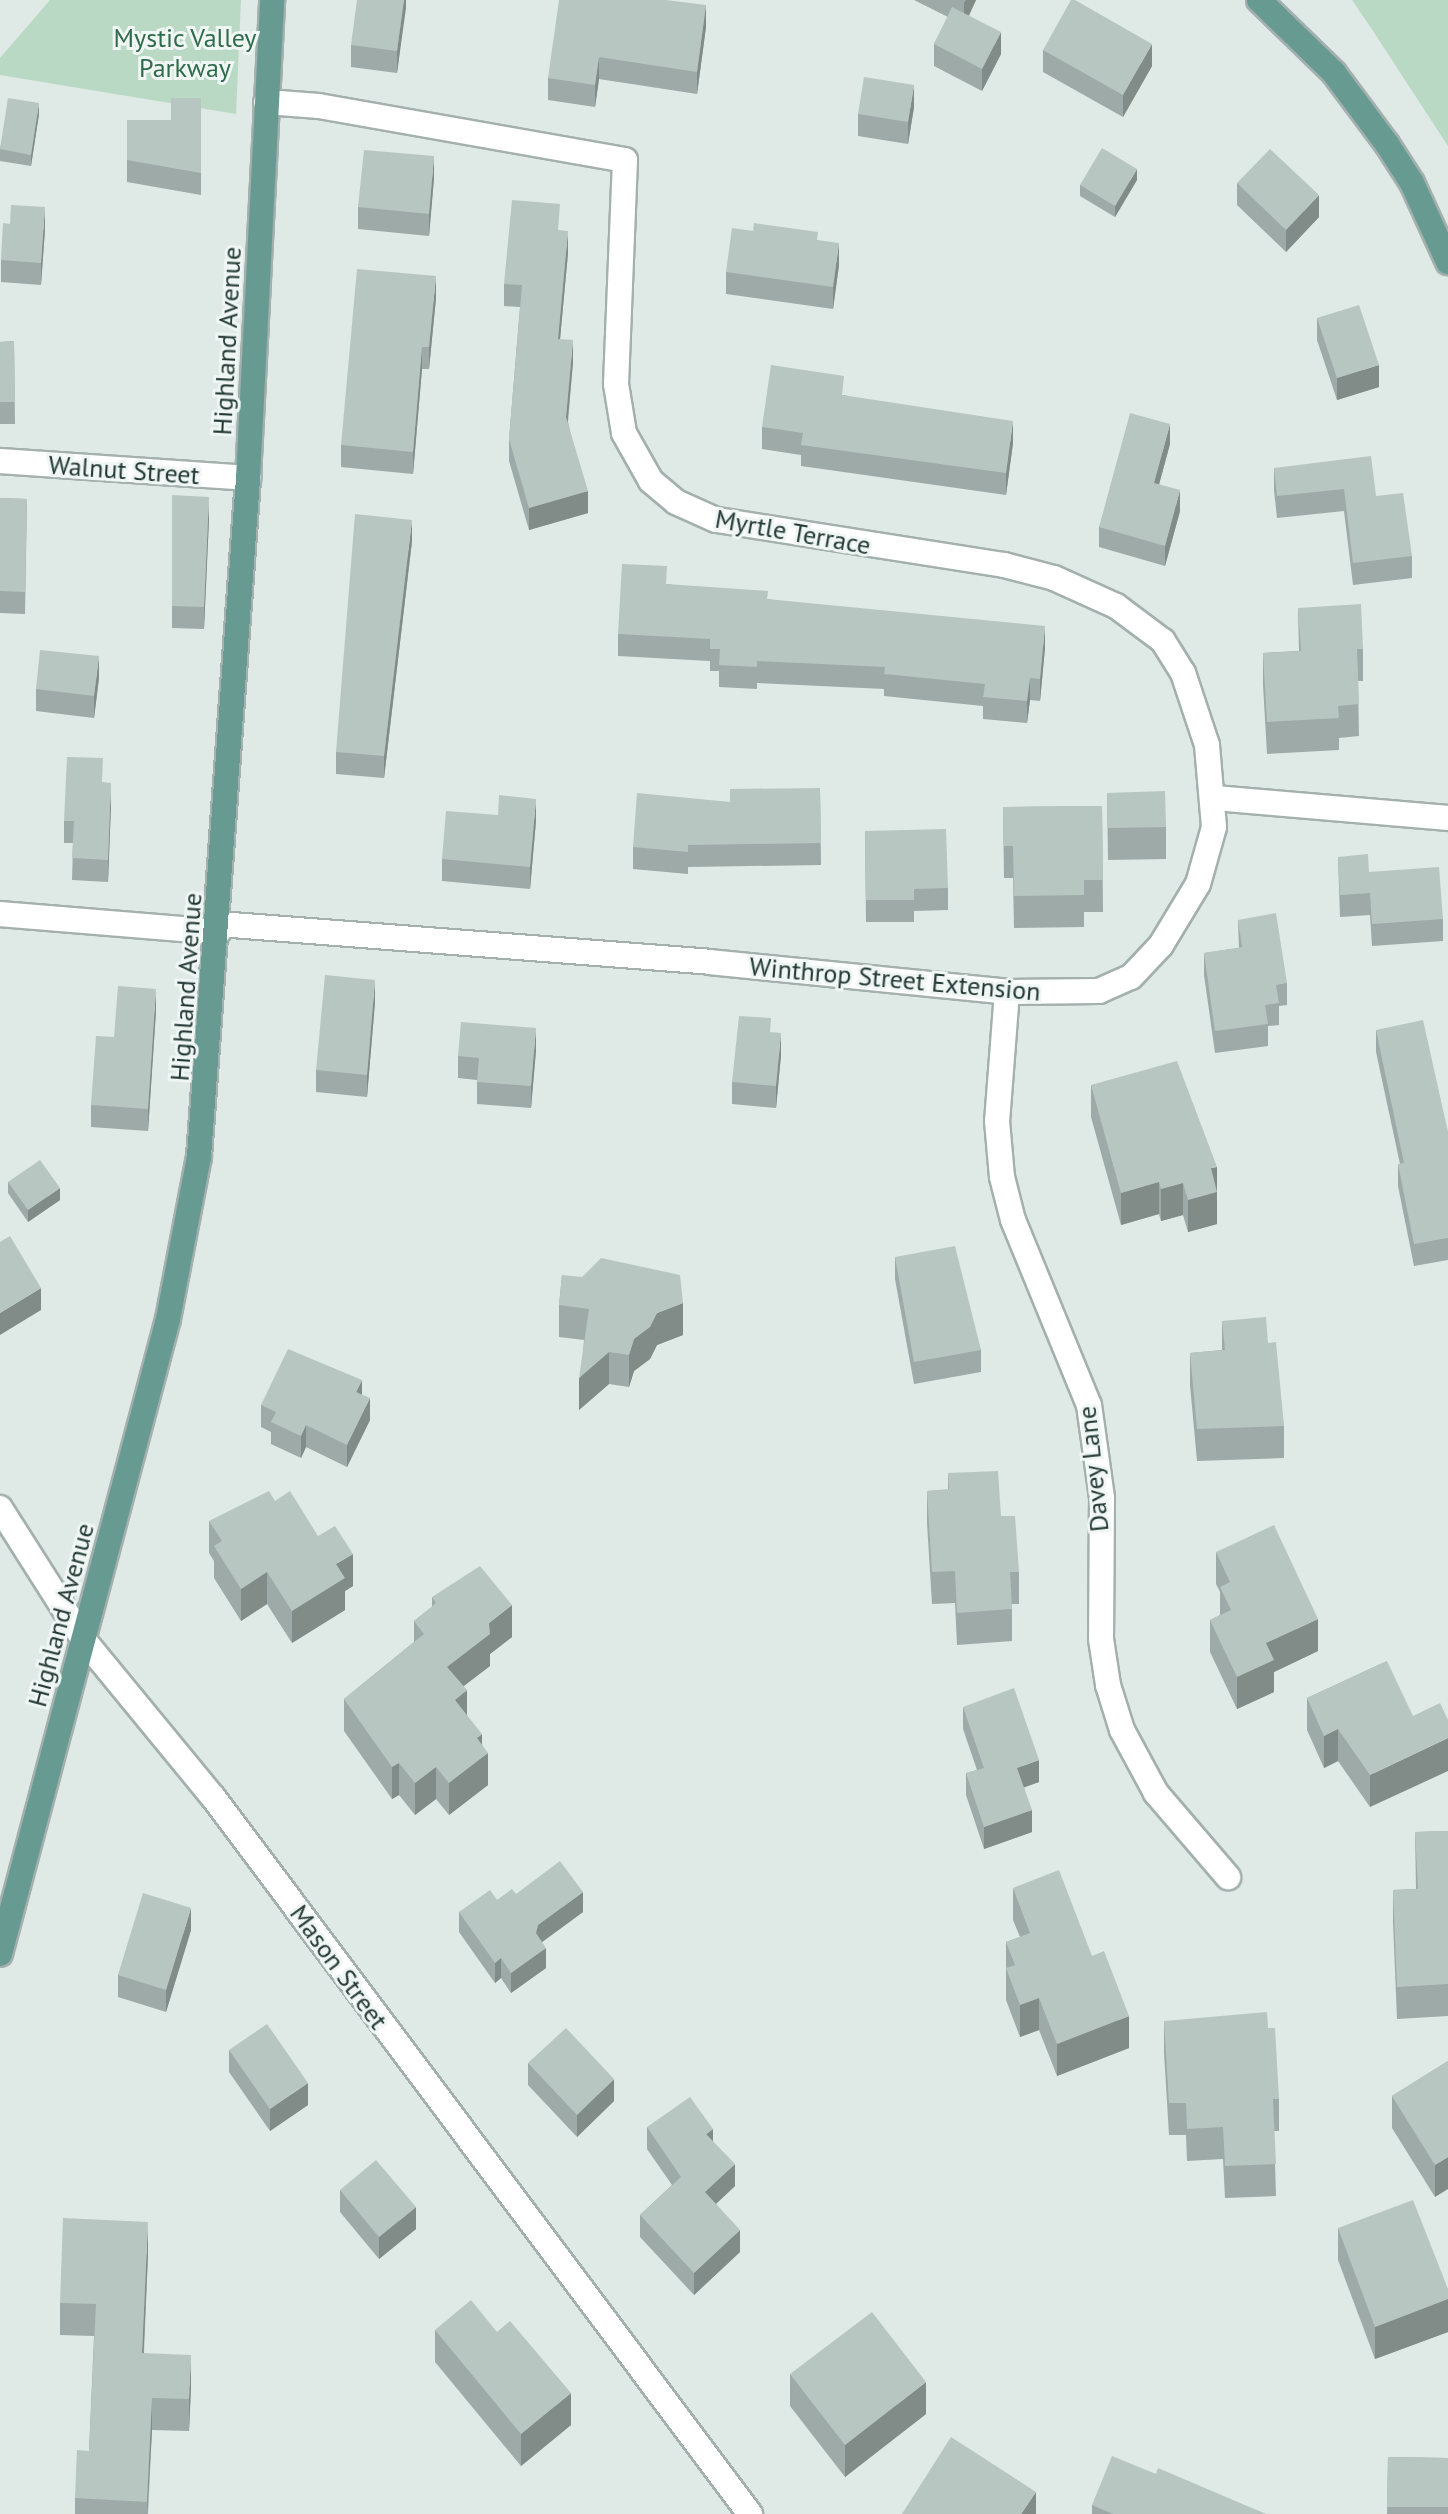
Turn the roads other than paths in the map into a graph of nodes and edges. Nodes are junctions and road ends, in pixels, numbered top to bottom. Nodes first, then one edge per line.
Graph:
1 (272, 0) edge
2 (1259, 0) edge
3 (266, 102) junction
4 (1448, 262) edge
5 (0, 461) edge
6 (248, 478) junction
7 (1215, 798) junction
8 (1448, 818) edge
9 (0, 914) edge
10 (218, 928) junction
11 (1007, 992) junction
12 (0, 1508) edge
13 (83, 1639) junction
14 (1228, 1877) dead end
15 (0, 1954) edge
16 (750, 2514) edge

1 - 3 main road, Highland Avenue
2 - 4 main road
3 - 6 main road, Highland Avenue
3 - 7 street, Myrtle Terrace
5 - 6 street, Walnut Street
6 - 10 main road, Highland Avenue
7 - 8 street
7 - 11 street, Winthrop Street Extension
9 - 10 street, Winthrop Street Extension
10 - 11 street, Winthrop Street Extension
10 - 13 main road, Highland Avenue
11 - 14 street, Davey Lane
12 - 13 street, Mason Street
13 - 15 main road, Highland Avenue
13 - 16 street, Mason Street

